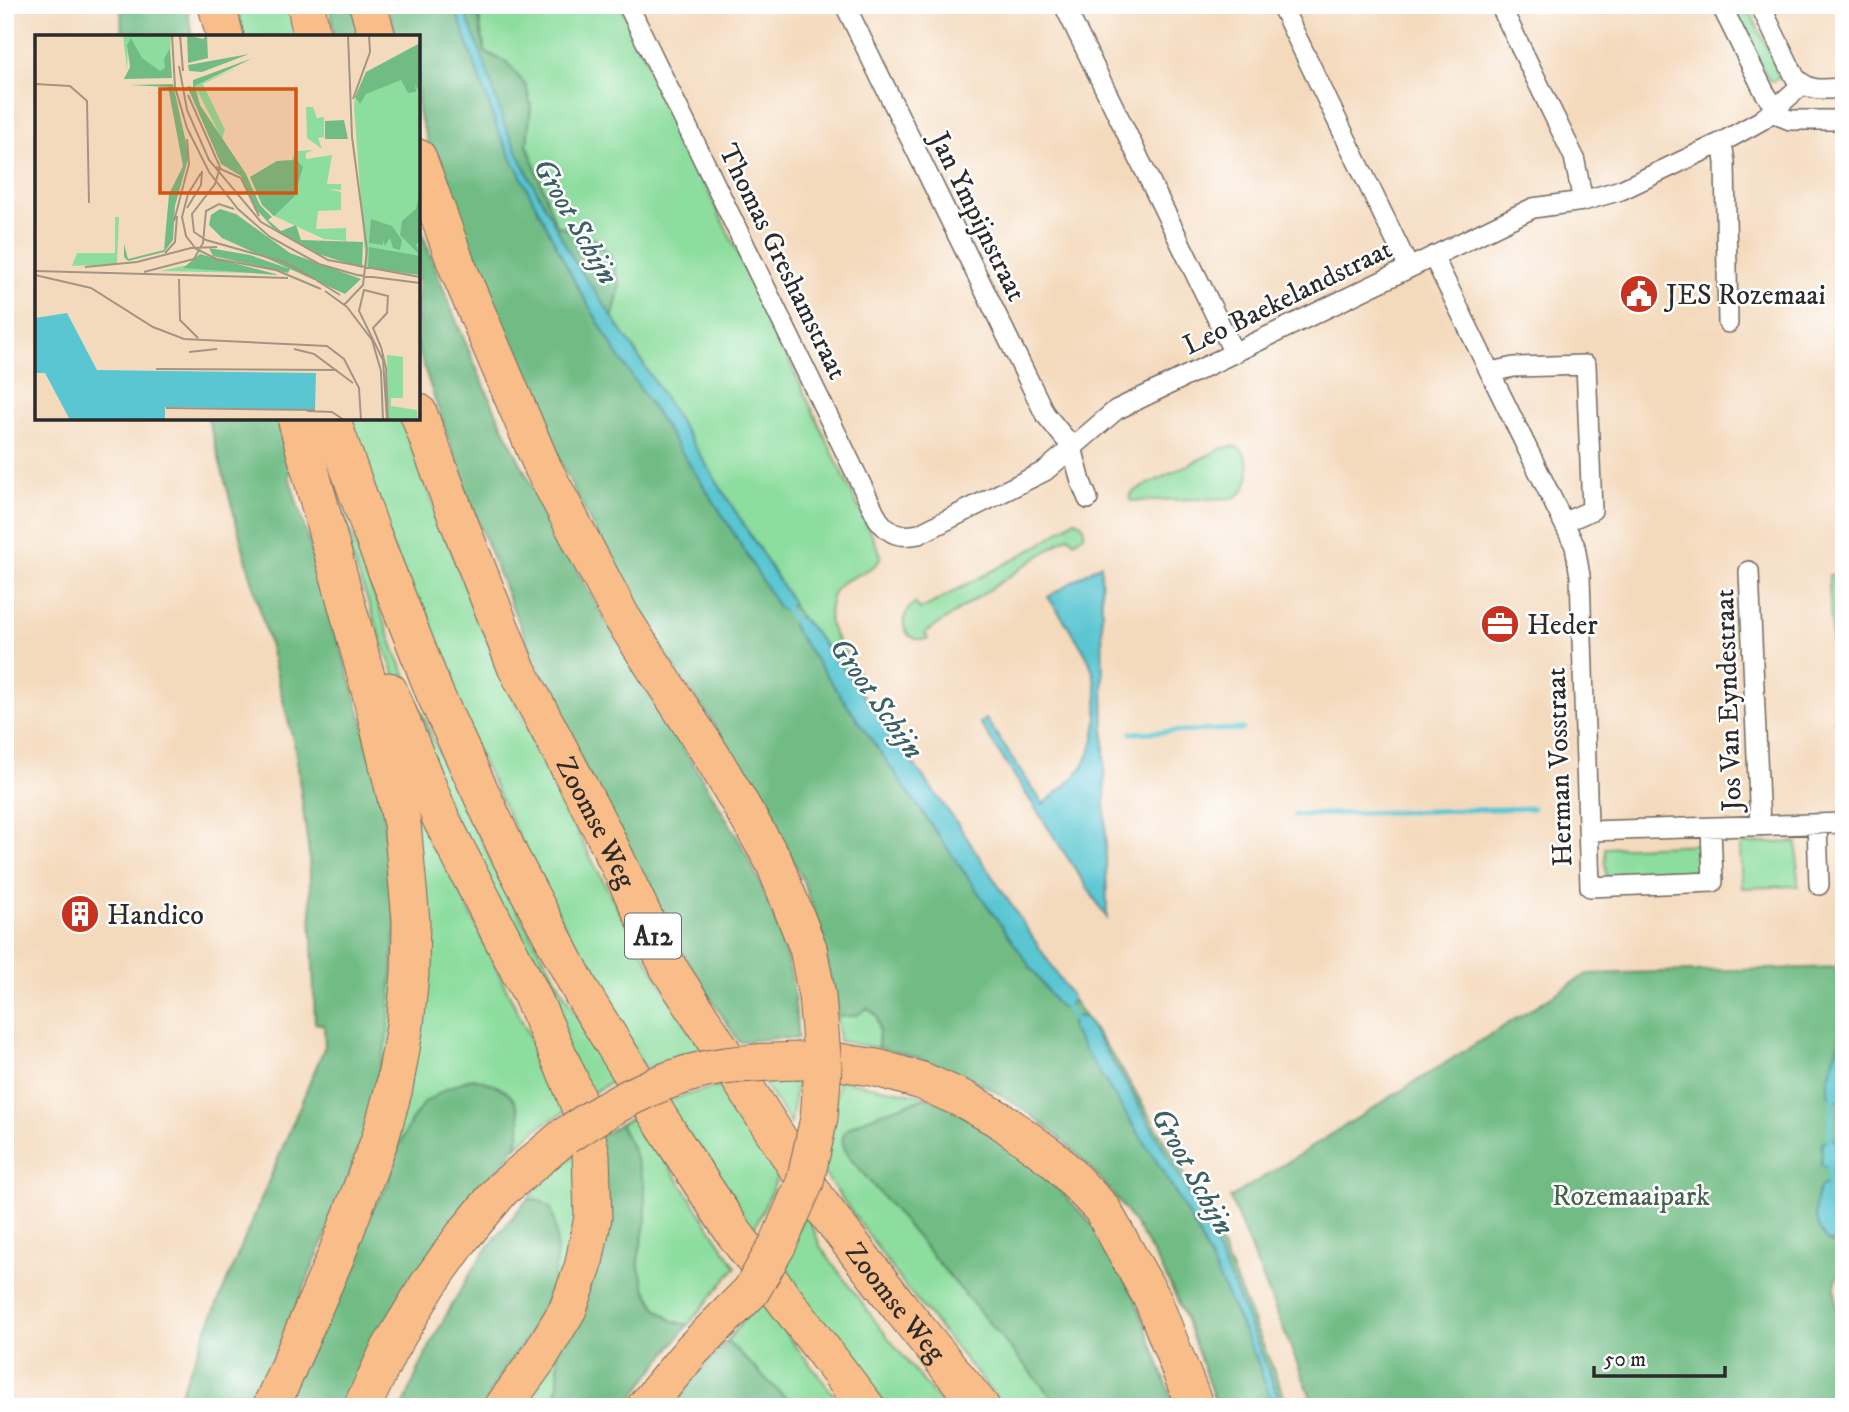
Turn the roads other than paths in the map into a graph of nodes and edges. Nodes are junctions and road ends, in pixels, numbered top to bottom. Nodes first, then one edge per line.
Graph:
1 (210, 5) edge
2 (217, 5) edge
3 (306, 5) edge
4 (368, 5) edge
5 (628, 5) edge
6 (845, 5) edge
7 (1064, 5) edge
8 (1281, 5) edge
9 (1500, 5) edge
10 (1721, 5) edge
11 (1760, 5) edge
12 (212, 35) edge
13 (224, 35) edge
14 (312, 35) edge
15 (376, 35) edge
16 (1802, 85) junction
17 (1844, 88) edge
18 (1775, 110) junction
19 (1844, 120) edge
20 (1721, 142) junction
21 (420, 164) edge
22 (1583, 201) junction
23 (1433, 256) junction
24 (1409, 268) junction
25 (1728, 323) dead end
26 (1234, 353) junction
27 (1490, 372) junction
28 (420, 417) edge
29 (297, 420) edge
30 (332, 420) edge
31 (1072, 447) junction
32 (1088, 499) dead end
33 (1564, 522) junction
34 (325, 523) junction
35 (897, 535) joint
36 (1749, 571) dead end
37 (1844, 823) edge
38 (1817, 824) junction
39 (1760, 826) junction
40 (1711, 828) junction
41 (1588, 831) junction
42 (1819, 885) dead end
43 (508, 1193) junction
44 (646, 1406) edge
45 (271, 1407) edge
46 (362, 1407) edge
47 (390, 1407) edge
48 (503, 1407) edge
49 (866, 1407) edge
50 (981, 1407) edge
51 (1195, 1407) edge

1 - 12 highway
2 - 13 highway
3 - 14 highway
4 - 15 highway
5 - 35 street, Thomas Greshamstraat
6 - 31 street, Jan Ympijnstraat
7 - 26 street
8 - 24 street
9 - 22 street
10 - 18 street
11 - 16 street
16 - 17 street
16 - 18 street, Leo Baekelandstraat
18 - 19 street
18 - 20 street, Leo Baekelandstraat
20 - 22 street, Leo Baekelandstraat
20 - 25 street
21 - 44 highway, bridge
22 - 23 street, Leo Baekelandstraat
23 - 24 street, Leo Baekelandstraat
23 - 27 street, Herman Vosstraat
24 - 26 street, Leo Baekelandstraat
26 - 31 street, Leo Baekelandstraat
27 - 33 street, Herman Vosstraat
27 - 33 street
28 - 50 highway, Zoomse Weg / A12
29 - 34 highway
30 - 49 highway
31 - 32 street
31 - 35 street, Leo Baekelandstraat
33 - 41 street, Herman Vosstraat
34 - 45 highway
34 - 48 highway
36 - 39 street, Jos Van Eyndestraat
37 - 38 street
38 - 39 street
38 - 42 street
39 - 40 street
40 - 41 street
40 - 41 street, Herman Vosstraat
43 - 46 highway
43 - 47 highway
43 - 51 highway, bridge

